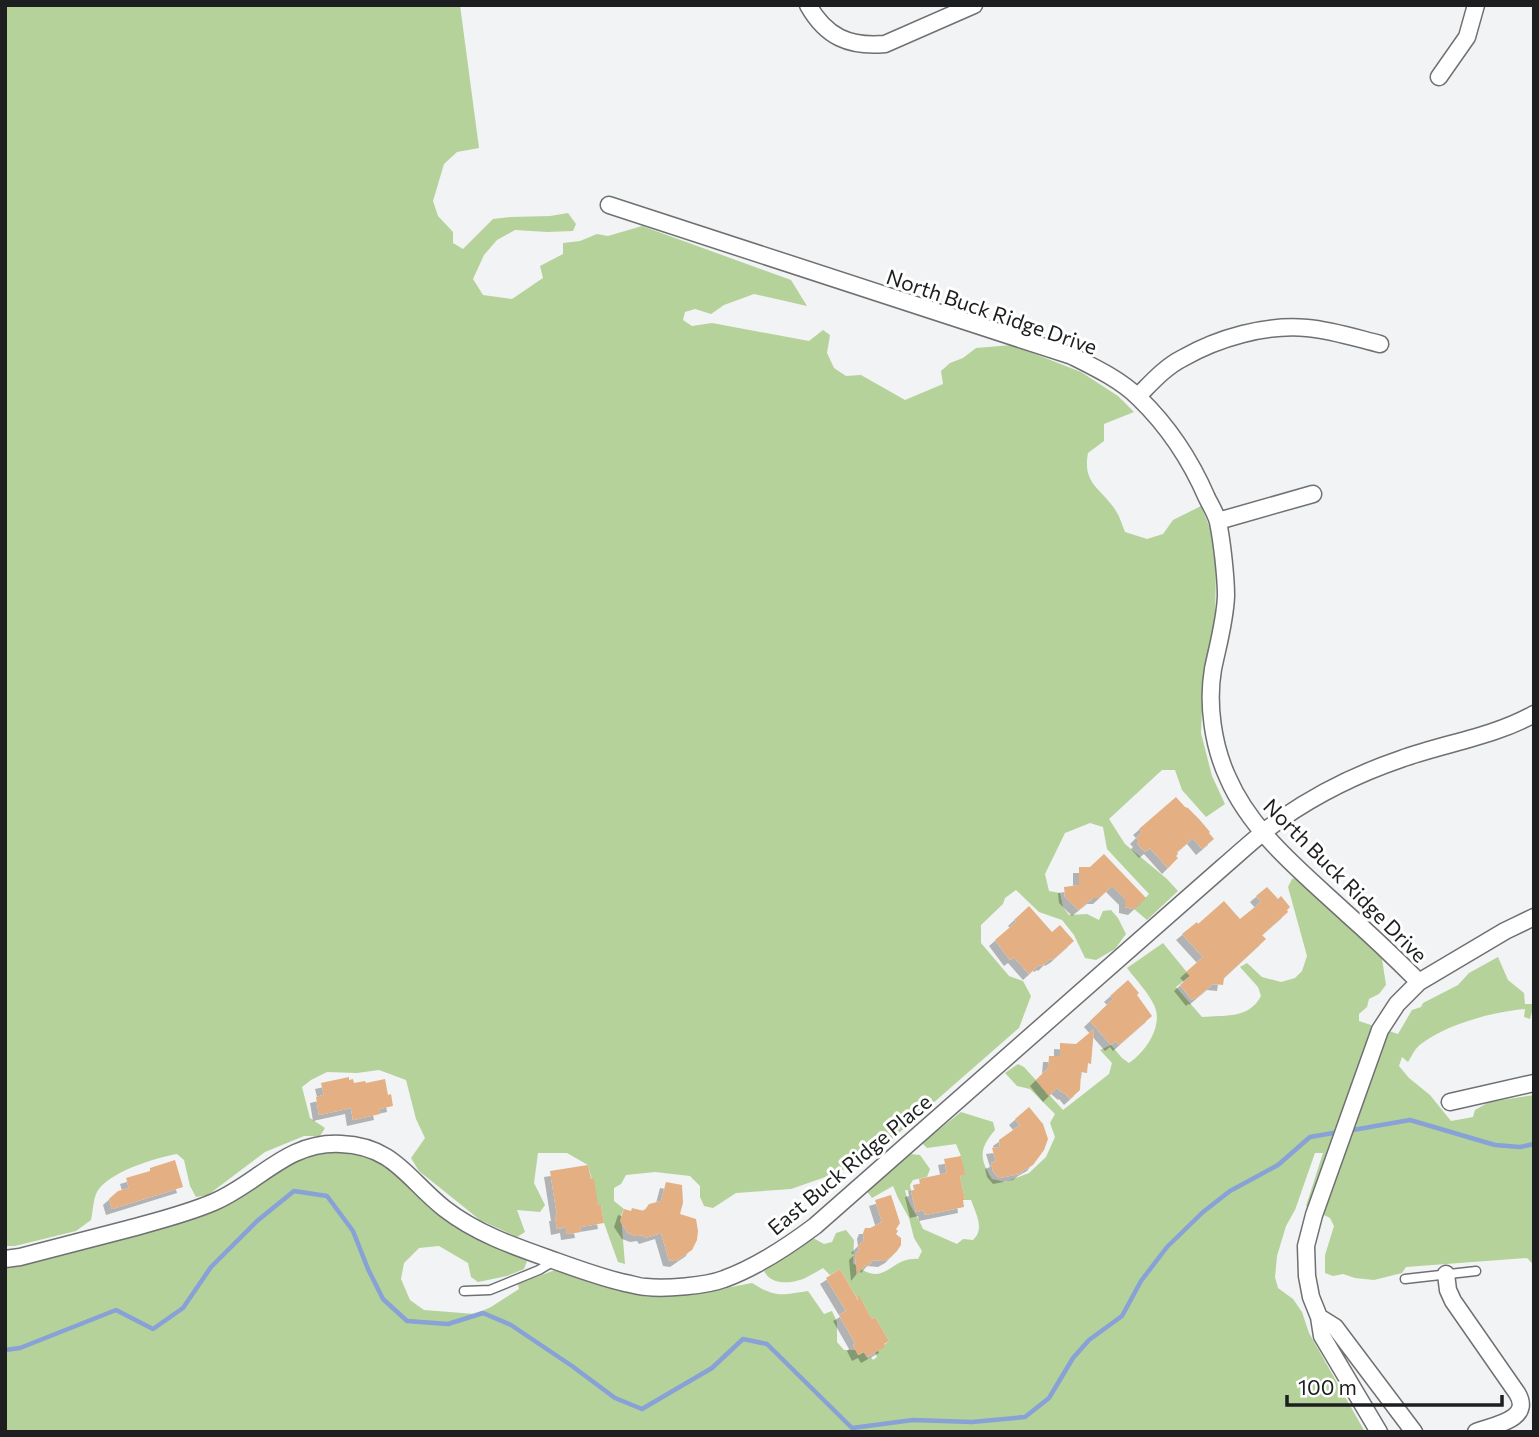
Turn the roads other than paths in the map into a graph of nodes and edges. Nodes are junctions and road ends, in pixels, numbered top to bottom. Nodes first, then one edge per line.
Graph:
1 (808, 5) edge
2 (974, 5) edge
3 (1476, 5) edge
4 (1439, 78) dead end
5 (609, 205) dead end
6 (1380, 344) dead end
7 (1138, 396) junction
8 (1313, 494) dead end
9 (1218, 521) junction
10 (1534, 714) edge
11 (1263, 833) junction
12 (1534, 917) edge
13 (1419, 982) junction
14 (1534, 1083) edge
15 (1450, 1102) dead end
16 (5, 1259) edge
17 (554, 1261) junction
18 (1476, 1271) dead end
19 (1446, 1274) junction
20 (1405, 1279) dead end
21 (464, 1291) dead end
22 (1319, 1317) junction
23 (1379, 1432) edge
24 (1414, 1432) edge
25 (1476, 1432) edge

1 - 2 street
3 - 4 street
5 - 7 street, North Buck Ridge Drive
6 - 7 street
7 - 9 street, North Buck Ridge Drive
8 - 9 street
9 - 11 street, North Buck Ridge Drive
10 - 11 street, East Buck Ridge Place
11 - 13 street, North Buck Ridge Drive
11 - 17 street, East Buck Ridge Place
12 - 13 street
13 - 22 street
14 - 15 street
16 - 17 street, East Buck Ridge Place
17 - 21 lane
18 - 19 lane
19 - 20 lane
19 - 25 street
22 - 23 street
22 - 24 street

